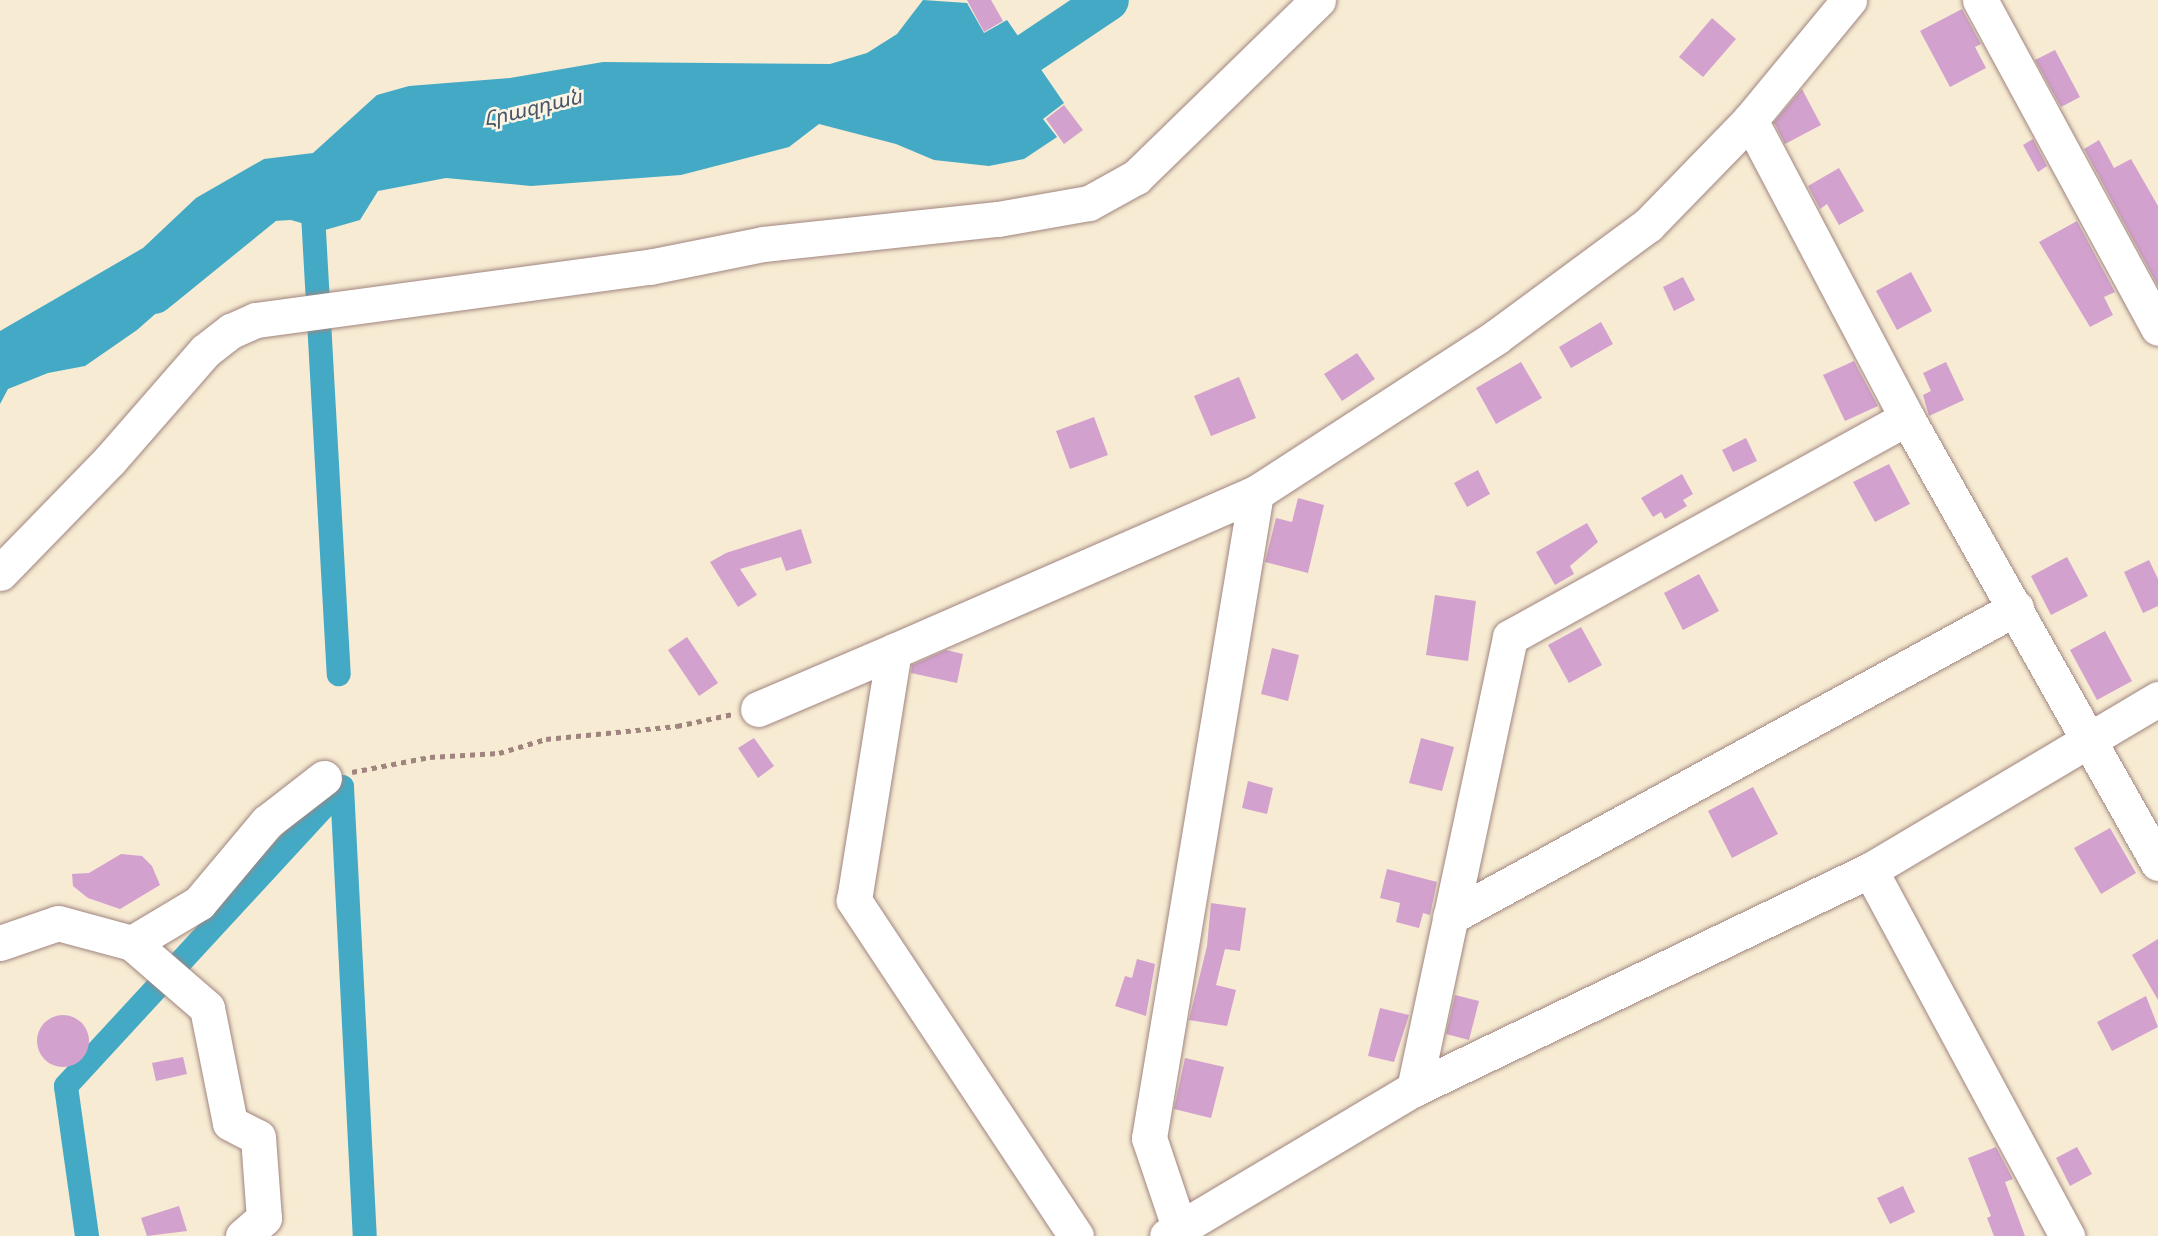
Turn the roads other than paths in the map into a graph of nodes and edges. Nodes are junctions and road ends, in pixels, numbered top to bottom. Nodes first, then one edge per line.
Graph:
1 (1318, 0) edge
2 (1849, 0) edge
3 (1980, 0) edge
4 (1750, 120) junction
5 (2158, 328) edge
6 (1907, 418) junction
7 (1256, 493) junction
8 (0, 573) edge
9 (2016, 608) junction
10 (894, 651) junction
11 (2158, 699) edge
12 (758, 709) road end
13 (2091, 738) junction
14 (324, 778) road end
15 (2158, 863) edge
16 (1870, 870) junction
17 (1450, 917) junction
18 (0, 943) edge
19 (132, 943) junction
20 (1414, 1089) junction
21 (1173, 1233) edge
22 (243, 1236) edge
23 (1076, 1236) edge
24 (2067, 1236) edge

1 - 8 street
2 - 4 street
3 - 5 street
4 - 6 street
4 - 7 street
6 - 9 street
6 - 17 street
7 - 10 street
7 - 21 street
9 - 13 street
9 - 17 street
10 - 12 street
10 - 23 street
11 - 13 street
13 - 15 street
13 - 16 street
14 - 19 street
16 - 20 street
16 - 24 street
17 - 20 street
18 - 19 street
19 - 22 street
20 - 21 street

